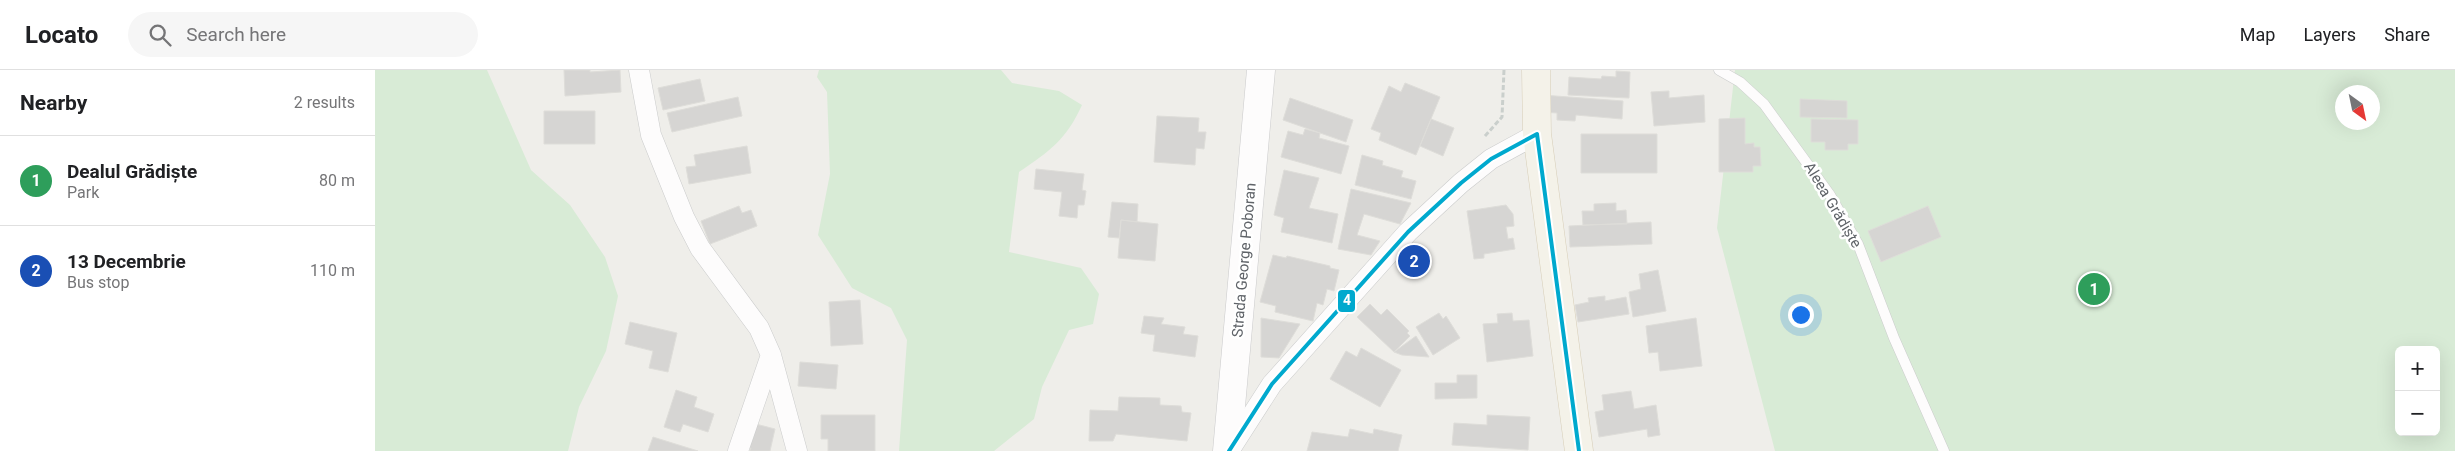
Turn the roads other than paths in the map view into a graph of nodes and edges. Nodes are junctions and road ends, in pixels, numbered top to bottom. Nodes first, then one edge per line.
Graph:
1 (639, 70) edge
2 (1261, 70) edge
3 (1536, 70) edge
4 (1719, 70) edge
5 (1537, 134) junction
6 (771, 355) junction
7 (737, 451) edge
8 (797, 451) edge
9 (1228, 451) edge
10 (1579, 451) edge
11 (1944, 451) edge

1 - 6 street
2 - 9 main road, Strada George Poboran
3 - 5 main road
4 - 11 lane, Aleea Grădiște
5 - 9 street
5 - 10 main road
6 - 7 street
6 - 8 street

